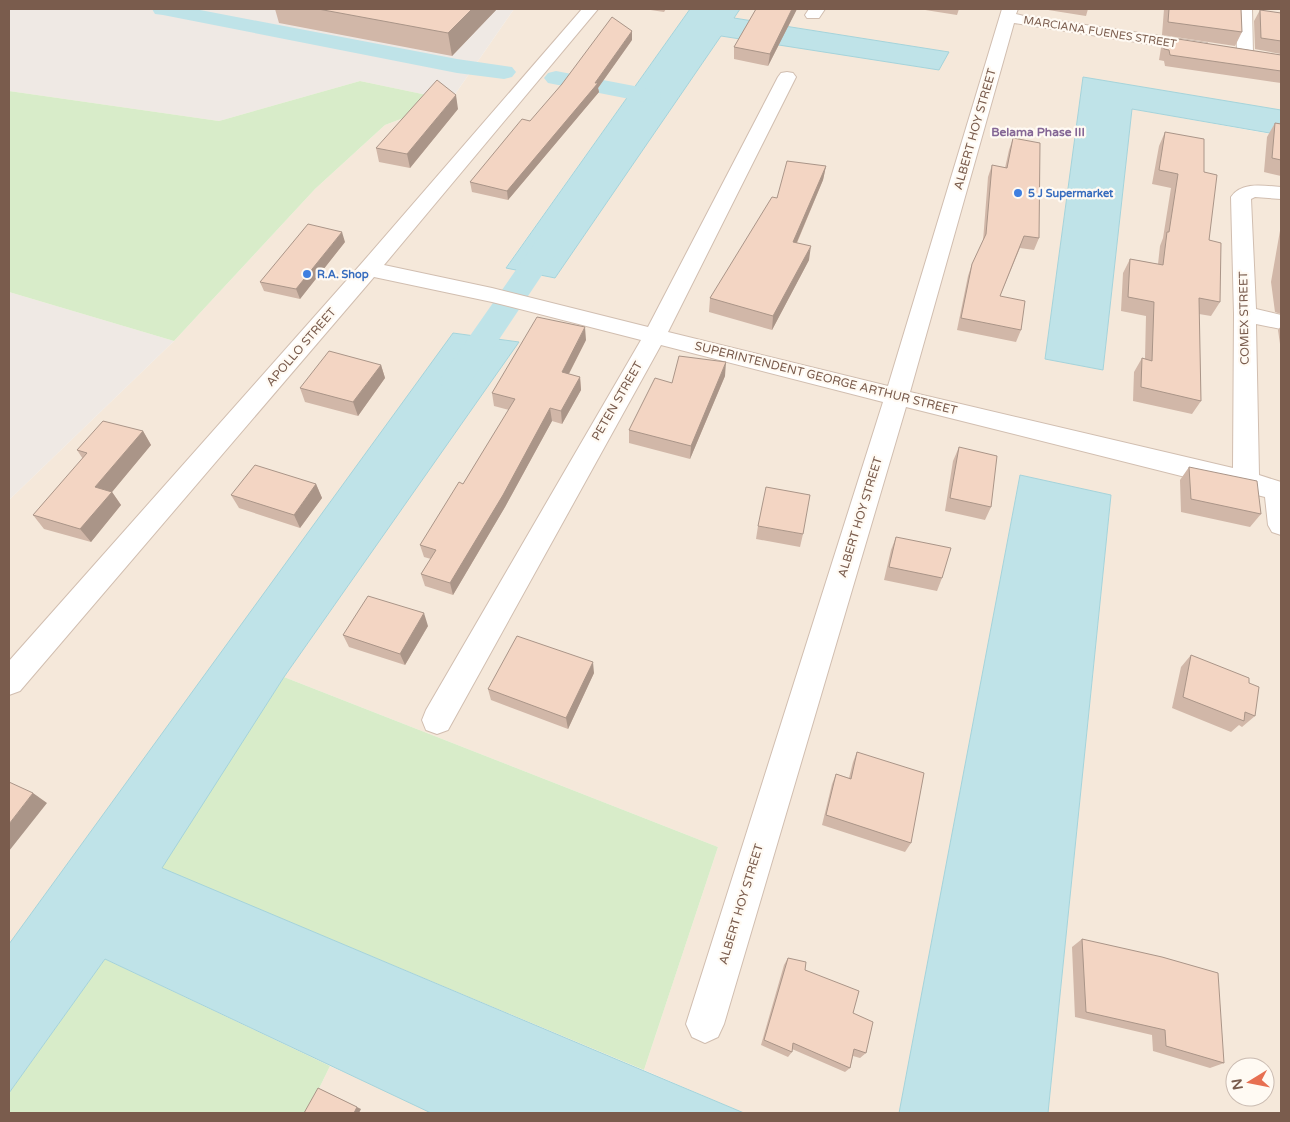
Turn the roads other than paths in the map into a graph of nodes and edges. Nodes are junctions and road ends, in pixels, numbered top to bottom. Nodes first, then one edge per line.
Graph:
1 (590, 9) edge
2 (1244, 9) edge
3 (1008, 13) edge
4 (1245, 54) junction
5 (1263, 57) edge
6 (787, 77) dead end
7 (1281, 193) edge
8 (369, 269) junction
9 (1245, 314) junction
10 (1281, 322) edge
11 (655, 336) junction
12 (897, 396) junction
13 (1246, 481) junction
14 (1279, 492) edge
15 (1281, 525) edge
16 (9, 682) edge
17 (437, 720) dead end
18 (705, 1024) dead end

1 - 8 street, APOLLO STREET
2 - 4 street
3 - 4 street, MARCIANA FUENES STREET
3 - 12 street, ALBERT HOY STREET
4 - 5 street, MARCIANA FUENES STREET
6 - 11 street, PETEN STREET
7 - 9 street, COMEX STREET
8 - 11 street, SUPERINTENDENT GEORGE ARTHUR STREET
8 - 16 street, APOLLO STREET
9 - 10 street
9 - 13 street, COMEX STREET
11 - 12 street, SUPERINTENDENT GEORGE ARTHUR STREET
11 - 17 street, PETEN STREET
12 - 13 street, SUPERINTENDENT GEORGE ARTHUR STREET
12 - 18 street, ALBERT HOY STREET
13 - 14 street, SUPERINTENDENT GEORGE ARTHUR STREET
14 - 15 street

